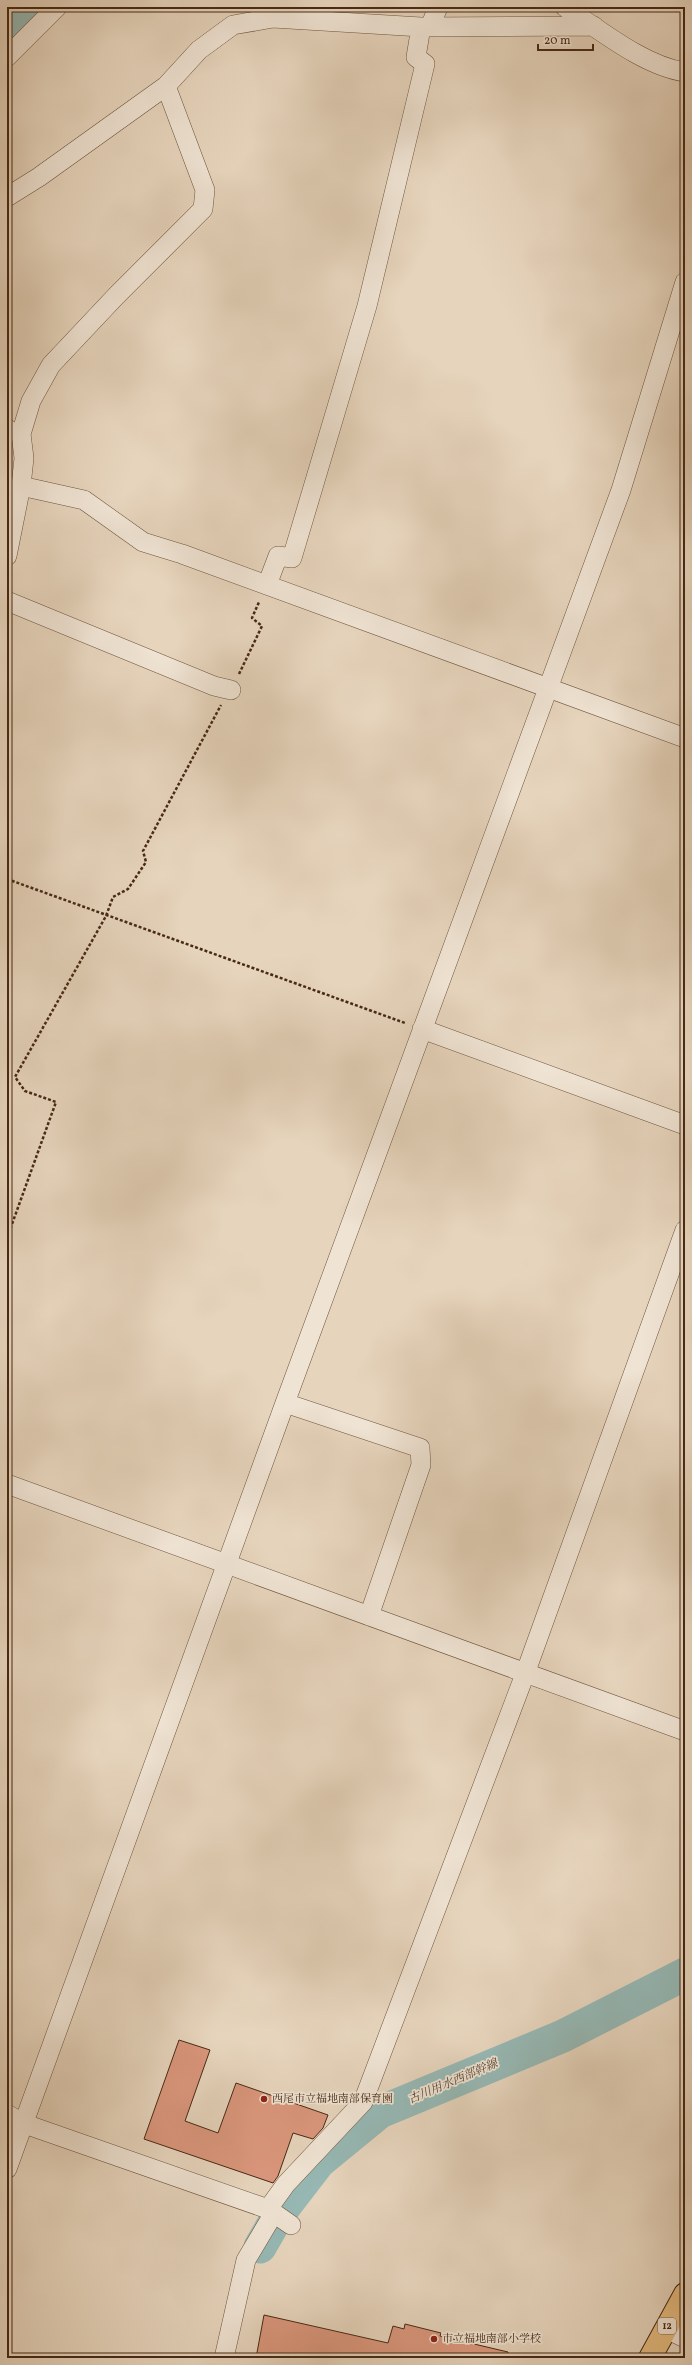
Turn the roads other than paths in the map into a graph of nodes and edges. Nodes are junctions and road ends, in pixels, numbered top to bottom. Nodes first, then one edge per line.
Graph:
1 (57, 7) edge
2 (438, 7) edge
3 (565, 7) edge
4 (594, 26) junction
5 (425, 27) junction
6 (7, 57) edge
7 (685, 72) edge
8 (166, 86) junction
9 (7, 197) edge
10 (685, 282) edge
11 (7, 422) edge
12 (21, 434) junction
13 (21, 486) junction
14 (7, 556) edge
15 (267, 585) junction
16 (7, 601) edge
17 (548, 687) junction
18 (231, 690) road end
19 (685, 738) edge
20 (422, 1029) junction
21 (685, 1125) edge
22 (685, 1230) edge
23 (285, 1403) junction
24 (7, 1484) edge
25 (226, 1564) junction
26 (369, 1616) junction
27 (525, 1674) junction
28 (685, 1731) edge
29 (15, 2119) edge
30 (7, 2168) edge
31 (271, 2211) junction
32 (291, 2225) dead end
33 (685, 2294) edge
34 (675, 2334) edge
35 (224, 2358) edge
36 (650, 2358) edge

1 - 6 street
2 - 5 street
3 - 4 street
4 - 5 street
4 - 7 street
5 - 8 street
5 - 15 street
8 - 9 street
8 - 12 street
10 - 17 street
11 - 12 lane
12 - 13 street
13 - 14 street
13 - 15 street
15 - 17 street
16 - 18 street
17 - 19 street
17 - 20 street
20 - 21 street
20 - 23 street
22 - 27 street
23 - 25 street
23 - 26 street
24 - 25 street
25 - 26 street
25 - 29 street
26 - 27 street
27 - 28 street
27 - 31 street
29 - 30 street
29 - 31 street
31 - 32 street
31 - 35 street
33 - 34 main road, 12
34 - 36 main road, 12

